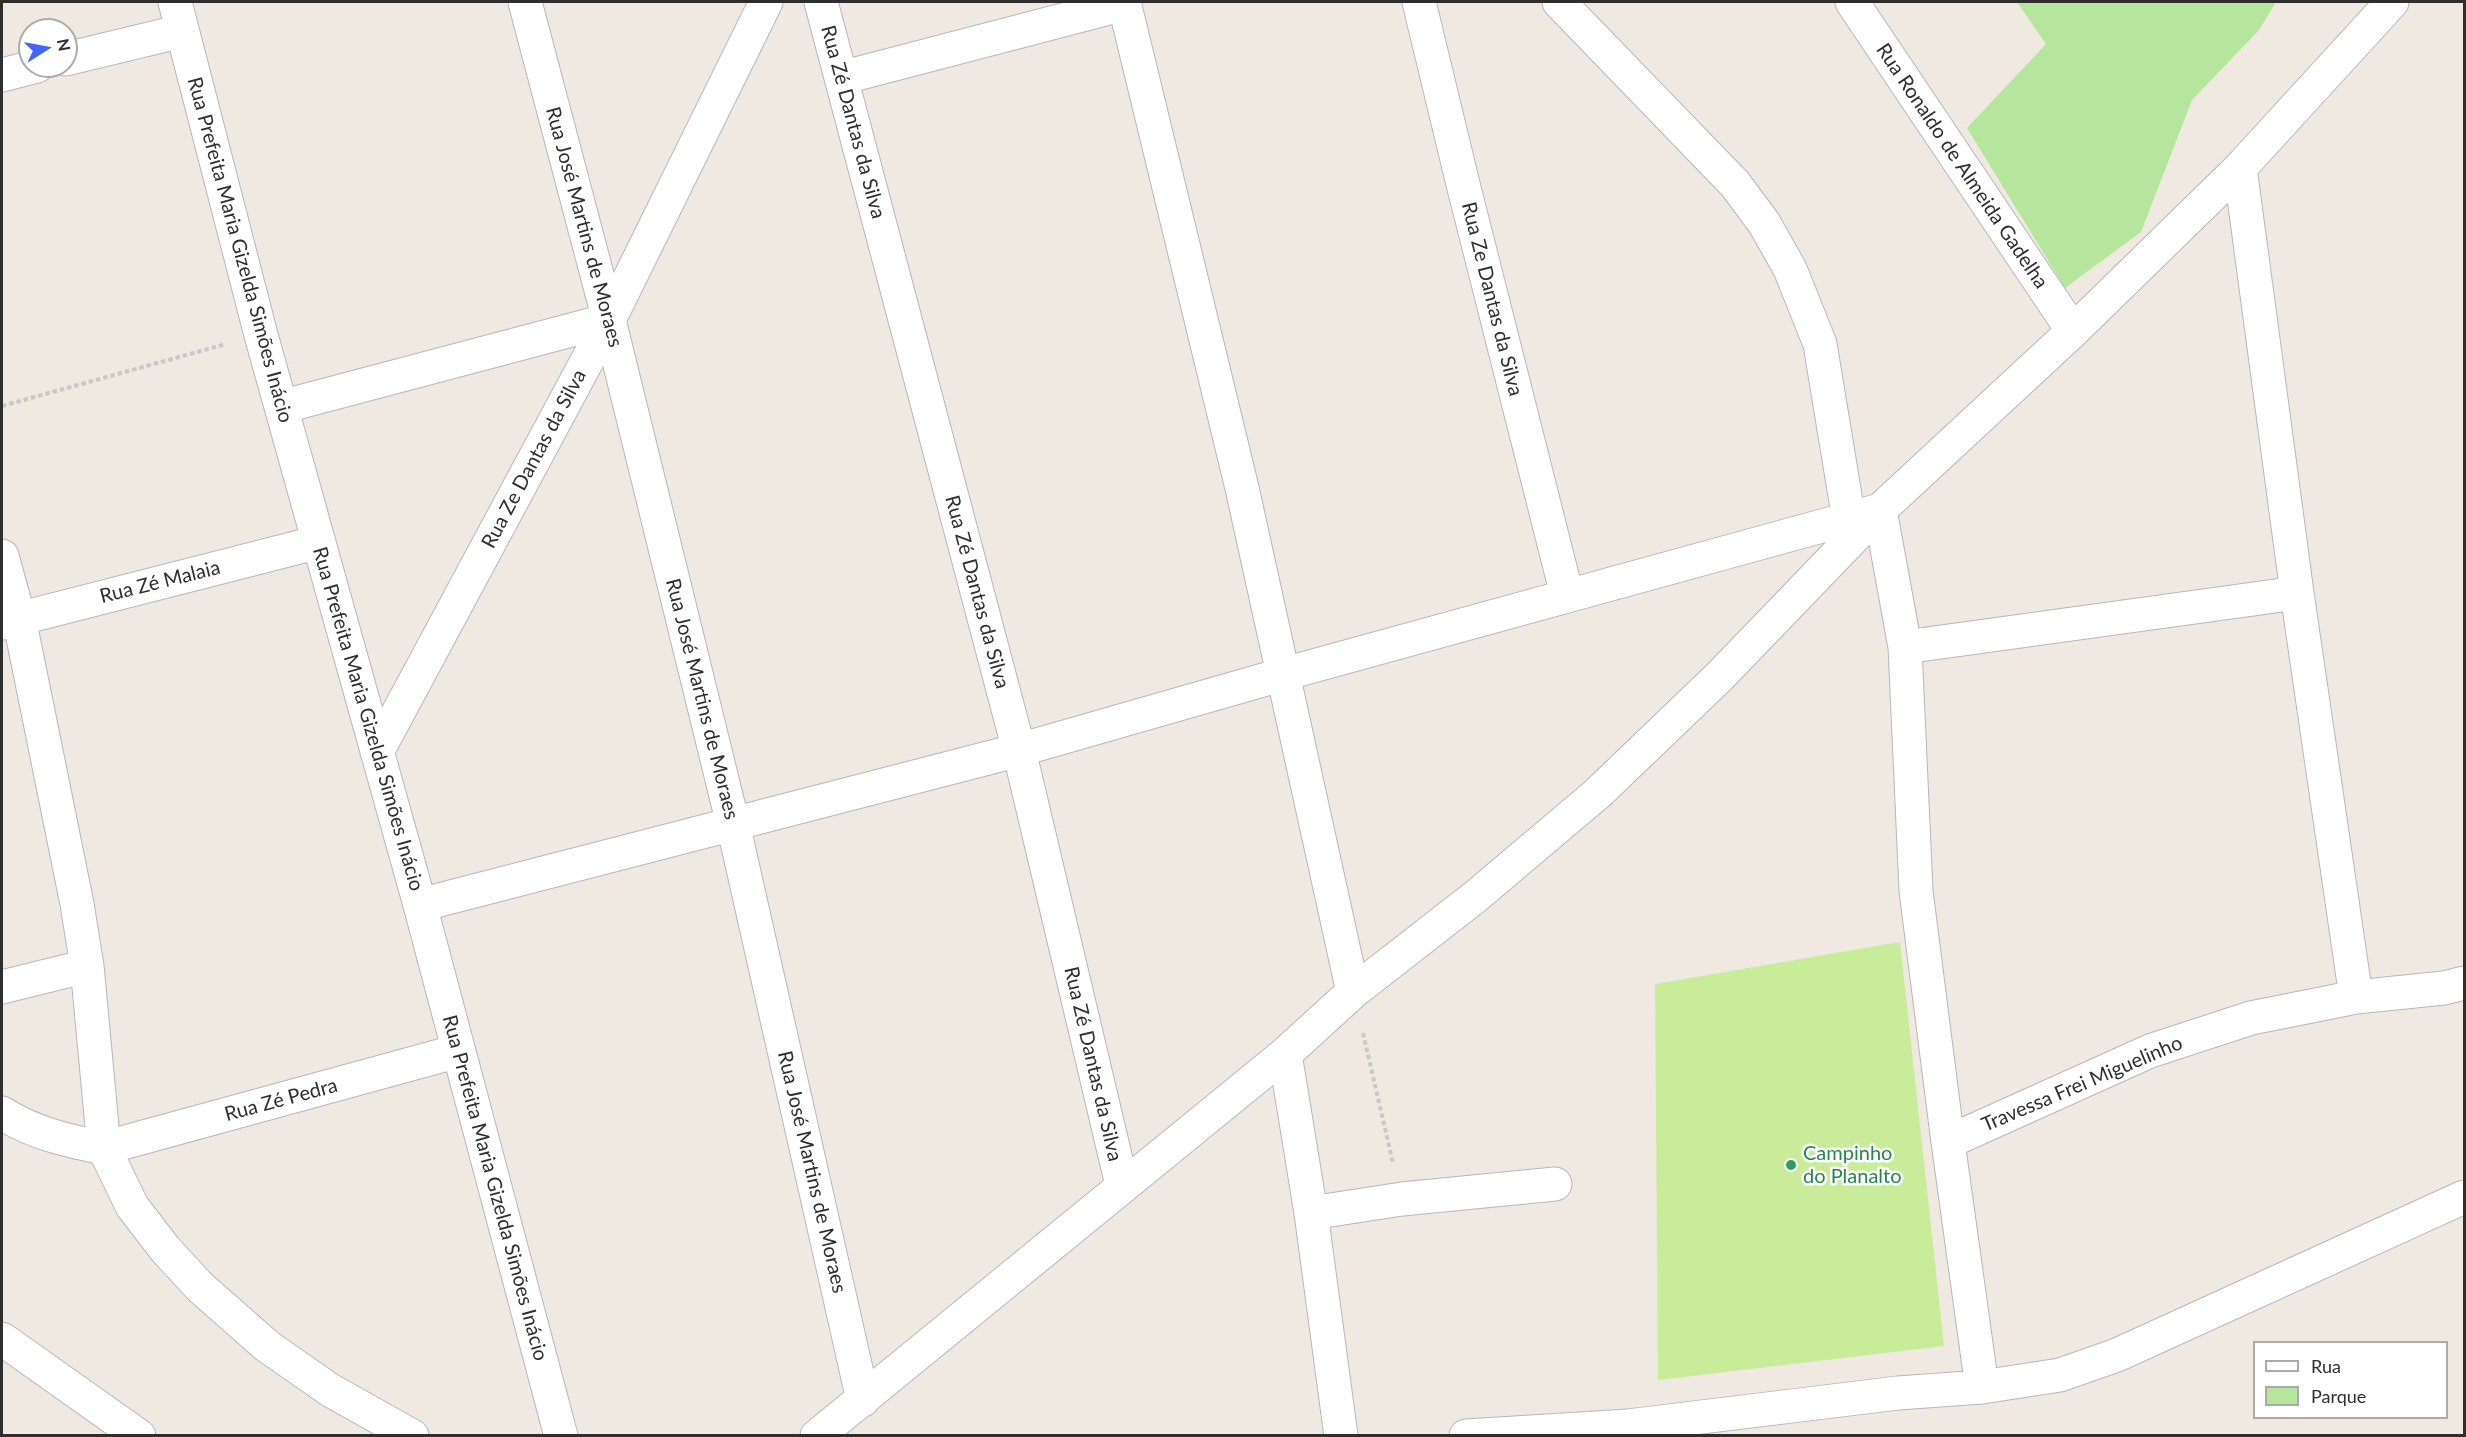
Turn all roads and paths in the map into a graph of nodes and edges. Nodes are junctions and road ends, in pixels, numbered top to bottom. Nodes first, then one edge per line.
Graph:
1 (525, 2) edge
2 (766, 2) edge
3 (821, 2) edge
4 (1419, 2) edge
5 (1559, 2) edge
6 (1852, 2) edge
7 (2392, 2) edge
8 (1124, 3) edge
9 (178, 16) edge
10 (78, 54) edge
11 (18, 71) edge
12 (2, 75) edge
13 (841, 78) junction
14 (2240, 168) junction
15 (609, 320) junction
16 (2073, 331) junction
17 (261, 335) junction
18 (2, 406) edge
19 (281, 407) junction
20 (1880, 510) junction
21 (1849, 520) junction
22 (319, 542) junction
23 (2, 556) edge
24 (2297, 593) junction
25 (1568, 595) junction
26 (10, 620) edge
27 (1905, 647) junction
28 (1284, 674) junction
29 (1019, 750) junction
30 (377, 752) junction
31 (733, 824) junction
32 (420, 906) junction
33 (87, 966) junction
34 (2464, 983) edge
35 (2, 987) edge
36 (1353, 992) junction
37 (2356, 997) junction
38 (458, 1051) junction
39 (1285, 1054) junction
40 (2, 1113) edge
41 (1948, 1142) junction
42 (104, 1148) junction
43 (1555, 1184) dead end
44 (1122, 1185) junction
45 (2464, 1197) edge
46 (1402, 1199) junction
47 (1311, 1213) junction
48 (2, 1339) edge
49 (1982, 1386) junction
50 (863, 1400) junction
51 (139, 1436) edge
52 (412, 1436) edge
53 (561, 1436) edge
54 (818, 1436) edge
55 (1341, 1436) edge
56 (1466, 1436) edge

1 - 15 street, Rua José Martins de Moraes
2 - 15 street, Rua Ze Dantas da Silva
3 - 13 street, Rua Zé Dantas da Silva
4 - 25 street, Rua Ze Dantas da Silva
5 - 21 street
6 - 16 street, Rua Ronaldo de Almeida Gadelha
7 - 14 street
8 - 13 street
8 - 28 street
9 - 10 street
9 - 17 street, Rua Prefeita Maria Gizelda Simões Inácio
11 - 12 street
13 - 29 street, Rua Zé Dantas da Silva
14 - 16 street
14 - 24 street
15 - 19 street
15 - 30 street, Rua Ze Dantas da Silva
15 - 31 street, Rua José Martins de Moraes
16 - 20 street
17 - 18 path
17 - 19 street, Rua Prefeita Maria Gizelda Simões Inácio
19 - 22 street, Rua Prefeita Maria Gizelda Simões Inácio
20 - 21 street
20 - 27 street
20 - 36 street
21 - 25 street
22 - 26 street, Rua Zé Malaia
22 - 30 street, Rua Prefeita Maria Gizelda Simões Inácio
23 - 26 street
24 - 27 street
24 - 37 street
25 - 28 street
26 - 33 street
27 - 41 street
28 - 29 street
28 - 36 street
29 - 31 street
29 - 44 street, Rua Zé Dantas da Silva
30 - 32 street, Rua Prefeita Maria Gizelda Simões Inácio
31 - 32 street
31 - 50 street, Rua José Martins de Moraes
32 - 38 street, Rua Prefeita Maria Gizelda Simões Inácio
33 - 35 street
33 - 42 street
34 - 37 street, Travessa Frei Miguelinho
36 - 39 street
36 - 46 path
37 - 41 street, Travessa Frei Miguelinho
38 - 42 street, Rua Zé Pedra
38 - 53 street, Rua Prefeita Maria Gizelda Simões Inácio
39 - 44 street
39 - 47 street
40 - 42 street
41 - 49 street
42 - 52 street
43 - 46 street
44 - 50 street
45 - 49 street
46 - 47 street
47 - 55 street
48 - 51 street
49 - 56 street
50 - 54 street

